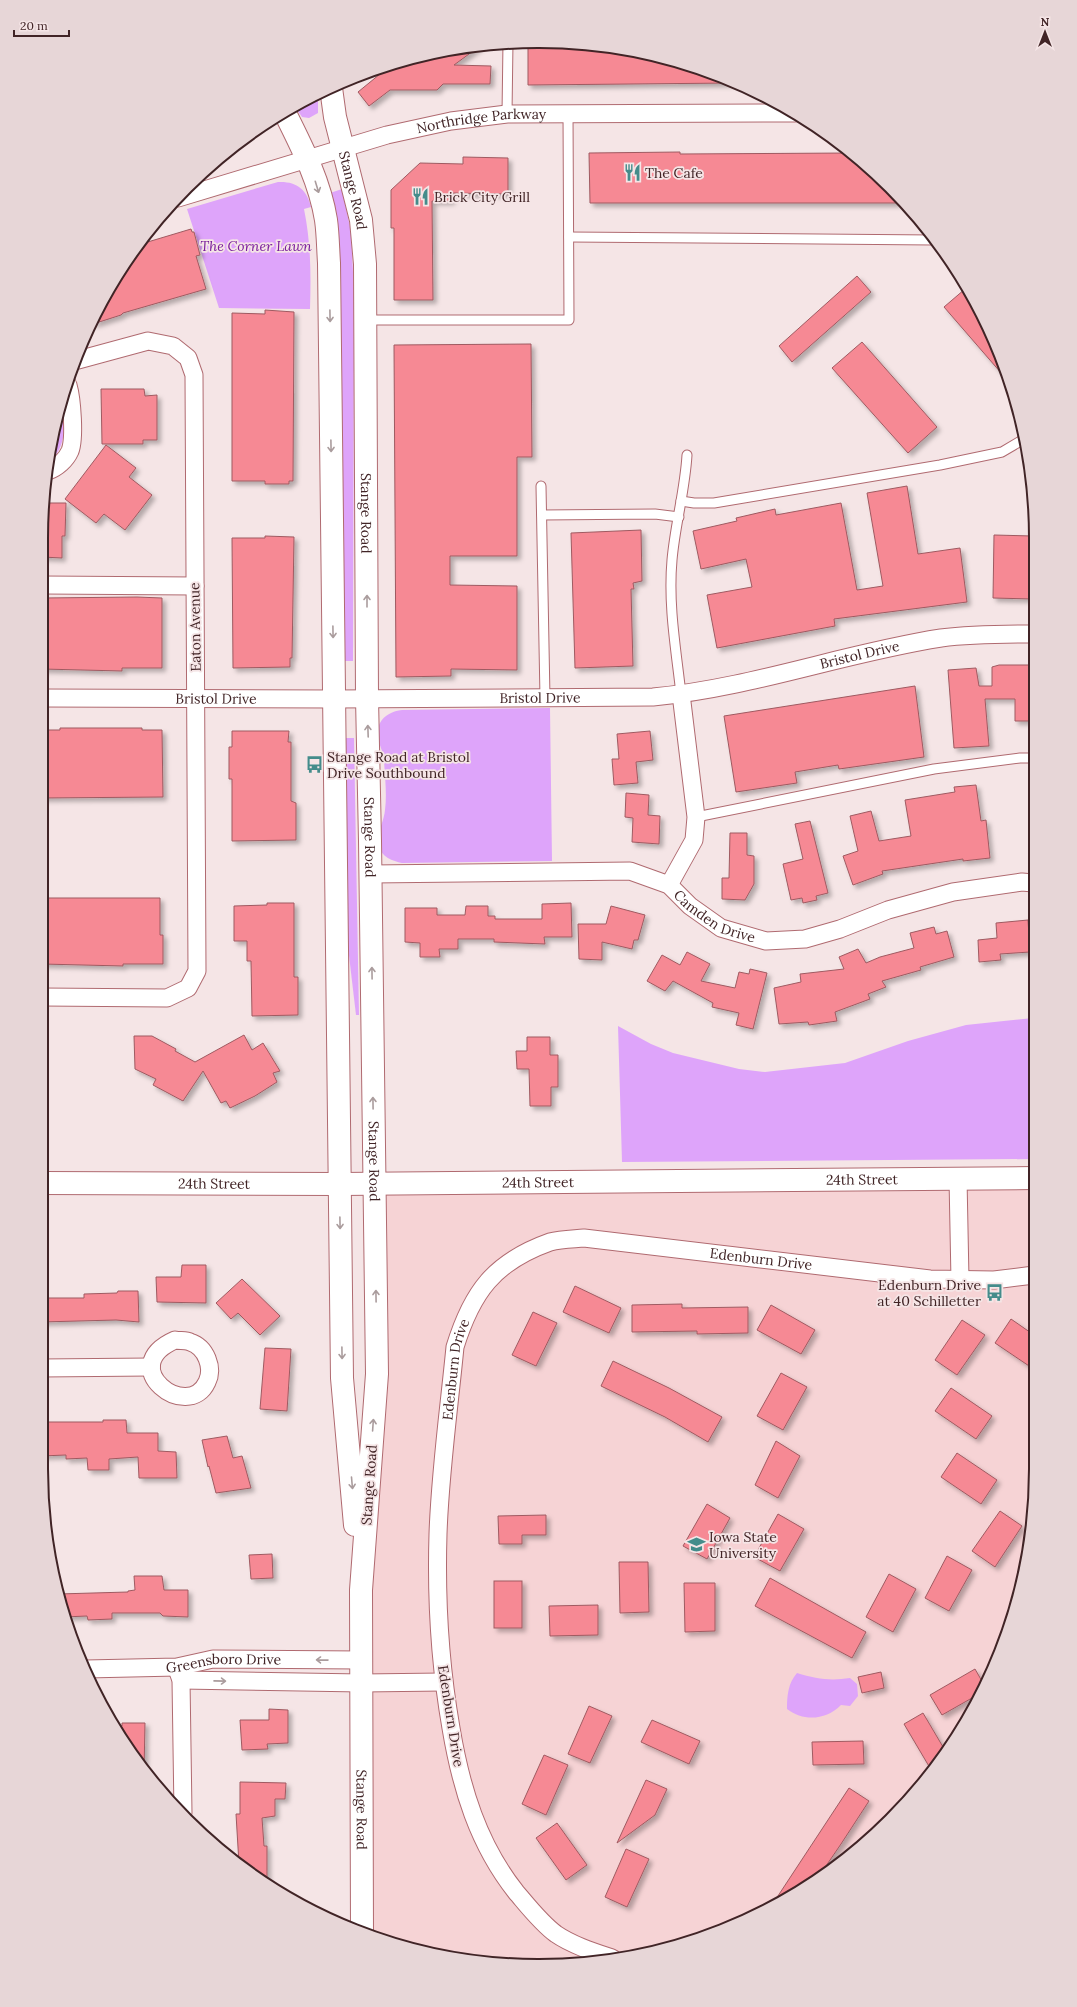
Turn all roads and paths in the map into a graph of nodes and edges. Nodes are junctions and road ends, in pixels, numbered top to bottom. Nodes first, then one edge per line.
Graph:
1 (508, 49) edge
2 (332, 94) edge
3 (782, 113) edge
4 (507, 114) junction
5 (568, 114) junction
6 (287, 118) edge
7 (342, 148) junction
8 (307, 158) junction
9 (190, 194) edge
10 (569, 237) junction
11 (928, 240) edge
12 (366, 320) junction
13 (82, 359) edge
14 (70, 393) edge
15 (1020, 442) edge
16 (687, 454) dead end
17 (53, 470) edge
18 (541, 486) dead end
19 (682, 501) junction
20 (542, 515) junction
21 (679, 517) junction
22 (48, 585) edge
23 (195, 586) junction
24 (1029, 634) edge
25 (681, 694) junction
26 (48, 698) edge
27 (196, 698) junction
28 (367, 698) junction
29 (545, 698) junction
30 (334, 699) junction
31 (1029, 758) edge
32 (696, 817) junction
33 (371, 874) junction
34 (1029, 883) edge
35 (669, 886) junction
36 (48, 997) edge
37 (958, 1178) junction
38 (1029, 1178) edge
39 (48, 1183) edge
40 (340, 1184) junction
41 (374, 1184) junction
42 (1029, 1276) edge
43 (960, 1280) junction
44 (151, 1367) dead end
45 (48, 1368) edge
46 (361, 1590) junction
47 (361, 1660) junction
48 (91, 1669) edge
49 (179, 1674) junction
50 (443, 1682) junction
51 (362, 1683) junction
52 (183, 1805) edge
53 (362, 1926) edge
54 (603, 1955) edge

1 - 4 lane
2 - 7 main road, Stange Road
3 - 5 street, Northridge Parkway
4 - 5 street, Northridge Parkway
4 - 7 street, Northridge Parkway
5 - 10 lane
6 - 8 main road, Stange Road
7 - 8 street, Northridge Parkway
7 - 12 main road, Stange Road
8 - 9 street, Northridge Parkway
8 -> 30 main road, Stange Road
10 - 11 lane
10 - 12 lane
28 -> 12 main road, Stange Road
13 - 23 street, Eaton Avenue
14 - 17 street
15 - 19 lane
16 - 19 lane
18 - 20 lane
19 - 21 lane
20 - 21 lane
20 - 29 lane
21 - 25 lane
22 - 23 street
23 - 27 street, Eaton Avenue
24 - 25 street, Bristol Drive
25 - 29 street, Bristol Drive
25 - 32 street
26 - 27 street, Bristol Drive
27 - 30 street, Bristol Drive
27 - 36 street, Eaton Avenue
28 - 29 street, Bristol Drive
28 - 30 street, Bristol Drive
33 -> 28 main road, Stange Road
30 - 40 main road, Stange Road
31 - 32 lane
32 - 35 street
33 - 35 street, Camden Drive
41 -> 33 main road, Stange Road
34 - 35 street, Camden Drive
37 - 38 main road, 24th Street
37 - 41 main road, 24th Street
37 - 43 street
39 - 40 main road, 24th Street
40 - 41 main road, 24th Street
40 -> 46 main road, Stange Road
46 -> 41 main road, Stange Road
42 - 43 street, Edenburn Drive
43 - 50 street, Edenburn Drive
44 - 45 street
46 - 47 main road, Stange Road
47 -> 49 street, Greensboro Drive
47 - 51 main road, Stange Road
48 - 49 street, Greensboro Drive
49 -> 51 street, Greensboro Drive
49 - 52 street
50 - 51 street, Greensboro Drive
50 - 54 street, Edenburn Drive
51 - 53 main road, Stange Road

